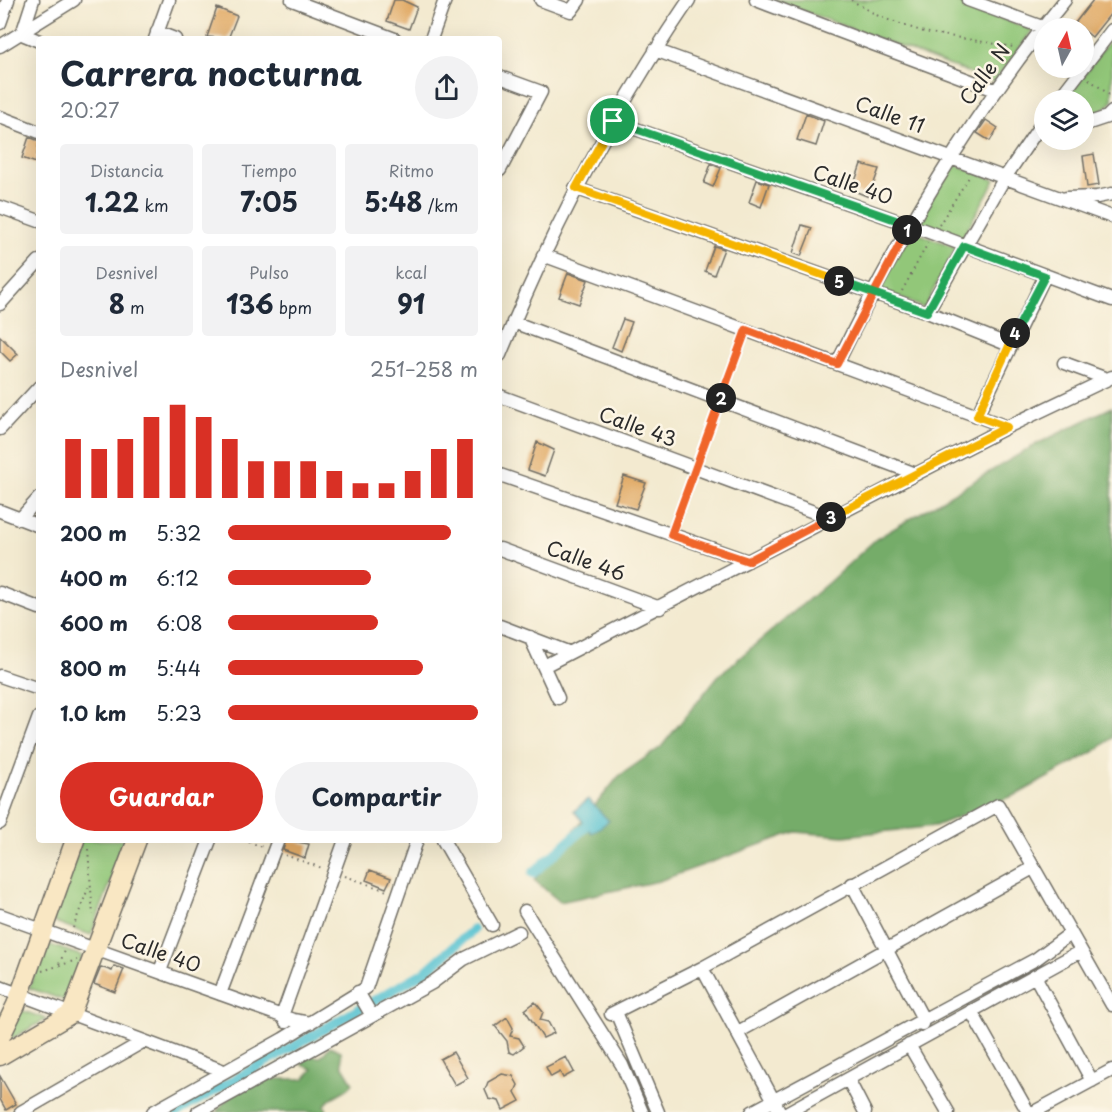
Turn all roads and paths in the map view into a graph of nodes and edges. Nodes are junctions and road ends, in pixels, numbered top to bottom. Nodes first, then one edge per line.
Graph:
1 (8, 0) edge
2 (33, 0) edge
3 (74, 0) edge
4 (169, 0) edge
5 (292, 0) edge
6 (445, 0) edge
7 (541, 0) edge
8 (689, 0) edge
9 (756, 0) edge
10 (851, 0) edge
11 (968, 0) edge
12 (1065, 0) edge
13 (575, 5) edge
14 (1050, 18) edge
15 (0, 23) edge
16 (1034, 24) edge
17 (22, 34) junction
18 (1111, 34) edge
19 (156, 36) edge
20 (387, 36) edge
21 (432, 36) edge
22 (1034, 37) edge
23 (36, 40) edge
24 (0, 46) edge
25 (1025, 49) junction
26 (655, 50) junction
27 (1094, 54) edge
28 (502, 78) edge
29 (1075, 78) edge
30 (1089, 78) edge
31 (995, 90) junction
32 (1066, 90) edge
33 (1112, 97) edge
34 (1112, 112) edge
35 (0, 117) edge
36 (613, 121) junction
37 (1094, 121) edge
38 (36, 131) edge
39 (1034, 135) edge
40 (503, 155) edge
41 (949, 156) junction
42 (1004, 179) junction
43 (576, 188) junction
44 (1112, 194) edge
45 (1056, 197) junction
46 (0, 207) edge
47 (1112, 217) edge
48 (36, 220) edge
49 (910, 225) junction
50 (964, 246) junction
51 (543, 255) junction
52 (36, 264) edge
53 (1045, 276) junction
54 (873, 293) junction
55 (3, 297) edge
56 (1112, 300) edge
57 (927, 312) junction
58 (513, 322) junction
59 (746, 330) junction
60 (1009, 345) junction
61 (502, 350) edge
62 (1064, 363) dead end
63 (837, 364) junction
64 (1109, 378) edge
65 (36, 390) edge
66 (502, 397) edge
67 (720, 400) junction
68 (977, 416) junction
69 (1007, 427) junction
70 (0, 429) edge
71 (695, 468) junction
72 (916, 474) junction
73 (502, 476) edge
74 (36, 501) edge
75 (0, 511) edge
76 (830, 518) junction
77 (20, 519) junction
78 (36, 525) edge
79 (671, 535) junction
80 (502, 550) edge
81 (748, 561) junction
82 (0, 593) edge
83 (36, 607) edge
84 (660, 608) junction
85 (502, 627) edge
86 (530, 637) junction
87 (568, 652) junction
88 (544, 666) junction
89 (0, 676) edge
90 (36, 688) edge
91 (558, 698) dead end
92 (36, 725) edge
93 (0, 824) edge
94 (74, 843) edge
95 (87, 843) edge
96 (135, 843) edge
97 (209, 843) edge
98 (260, 843) edge
99 (344, 843) edge
100 (416, 843) edge
101 (445, 843) edge
102 (276, 846) edge
103 (1033, 868) junction
104 (334, 872) junction
105 (852, 884) junction
106 (89, 886) junction
107 (398, 896) junction
108 (525, 911) dead end
109 (0, 915) edge
110 (93, 916) dead end
111 (492, 925) dead end
112 (42, 930) junction
113 (519, 932) dead end
114 (1071, 933) junction
115 (69, 940) junction
116 (887, 949) junction
117 (1082, 951) junction
118 (90, 954) junction
119 (59, 964) junction
120 (702, 968) junction
121 (160, 971) junction
122 (33, 974) dead end
123 (1035, 976) junction
124 (0, 987) edge
125 (220, 994) junction
126 (19, 995) junction
127 (365, 1004) junction
128 (1112, 1005) edge
129 (971, 1011) junction
130 (71, 1014) junction
131 (282, 1016) junction
132 (923, 1019) junction
133 (310, 1023) junction
134 (947, 1024) junction
135 (738, 1032) junction
136 (288, 1035) junction
137 (0, 1038) edge
138 (144, 1041) junction
139 (915, 1042) junction
140 (0, 1056) edge
141 (1112, 1070) edge
142 (224, 1071) junction
143 (848, 1079) junction
144 (1092, 1081) junction
145 (773, 1100) junction
146 (21, 1112) edge
147 (153, 1112) edge
148 (198, 1112) edge
149 (642, 1112) edge
150 (658, 1112) edge
151 (752, 1112) edge
152 (780, 1112) edge
153 (788, 1112) edge
154 (865, 1112) edge
155 (948, 1112) edge
156 (1028, 1112) edge
157 (1034, 1112) edge

1 - 15 street
2 - 17 street
3 - 17 street
4 - 19 street
5 - 20 street
6 - 21 street
7 - 13 street
8 - 26 street
9 - 31 street
10 - 25 path
11 - 16 street
12 - 14 street, Calle N
17 - 23 street
17 - 24 street
18 - 27 street
22 - 25 street, Calle N
25 - 31 street, Calle N
26 - 36 street
26 - 41 street, Calle 11
28 - 40 street
29 - 32 street
30 - 33 path
31 - 41 street, Calle N
34 - 37 street
35 - 38 street
36 - 43 street
36 - 49 street, Calle 40
39 - 42 street
41 - 42 street, Calle 11
41 - 49 street, Calle N
42 - 45 street, Calle 11
42 - 50 street
43 - 51 street
43 - 54 street
44 - 45 street
45 - 47 street, Calle 11
46 - 48 street
49 - 50 street, Calle 40
49 - 54 street, Calle N
50 - 53 street, Calle 40
50 - 57 street
51 - 58 street
51 - 59 street
52 - 55 street
53 - 56 street, Calle 40
53 - 60 street
54 - 57 street
54 - 63 street, Calle N
57 - 60 street
58 - 61 street
58 - 67 street
59 - 63 street
59 - 67 path
60 - 68 street
62 - 64 street
63 - 68 street
64 - 69 street
65 - 70 street
66 - 71 street, Calle 43
67 - 71 path
67 - 72 street
68 - 69 street
69 - 72 street
71 - 76 street, Calle 43
71 - 79 path
72 - 76 street
73 - 79 street
74 - 77 street
75 - 77 street
76 - 81 street
77 - 78 street
79 - 81 street
80 - 84 street, Calle 46
81 - 84 street
82 - 83 street
84 - 87 street
85 - 86 street
86 - 87 street
86 - 88 street
87 - 88 street
88 - 91 street
89 - 90 street
92 - 93 street
94 - 112 street
95 - 106 path
96 - 118 street
97 - 121 street
98 - 102 path
99 - 104 street
100 - 107 street
101 - 111 street
102 - 104 path
102 - 125 street
103 - 105 street
103 - 114 street
103 - 116 street
104 - 107 path
104 - 131 street
105 - 116 street
105 - 120 street
106 - 110 path
106 - 115 path
107 - 127 street
108 - 149 street
109 - 112 street, Calle 40
112 - 115 street, Calle 40
112 - 126 street
113 - 127 street
114 - 117 street
114 - 132 street
115 - 118 street, Calle 40
115 - 119 path
116 - 132 street
116 - 135 street
117 - 123 street
117 - 128 street
118 - 119 path
118 - 121 street, Calle 40
118 - 130 street
119 - 122 path
120 - 135 street
120 - 150 street
121 - 125 street, Calle 40
123 - 129 street
123 - 144 street
124 - 126 street
125 - 131 street, Calle 40
126 - 130 street
126 - 137 street
127 - 133 street
127 - 148 street
129 - 134 street
129 - 156 street
130 - 138 street
130 - 140 street
131 - 133 street, Calle 40
131 - 136 street
132 - 134 street
132 - 139 street
132 - 145 street
133 - 136 street
134 - 139 street
135 - 145 street
136 - 142 street
138 - 142 street
138 - 146 street
139 - 143 street
139 - 155 street
141 - 144 street
142 - 147 street
143 - 153 street
143 - 154 street
144 - 157 street
145 - 151 street
145 - 152 street

